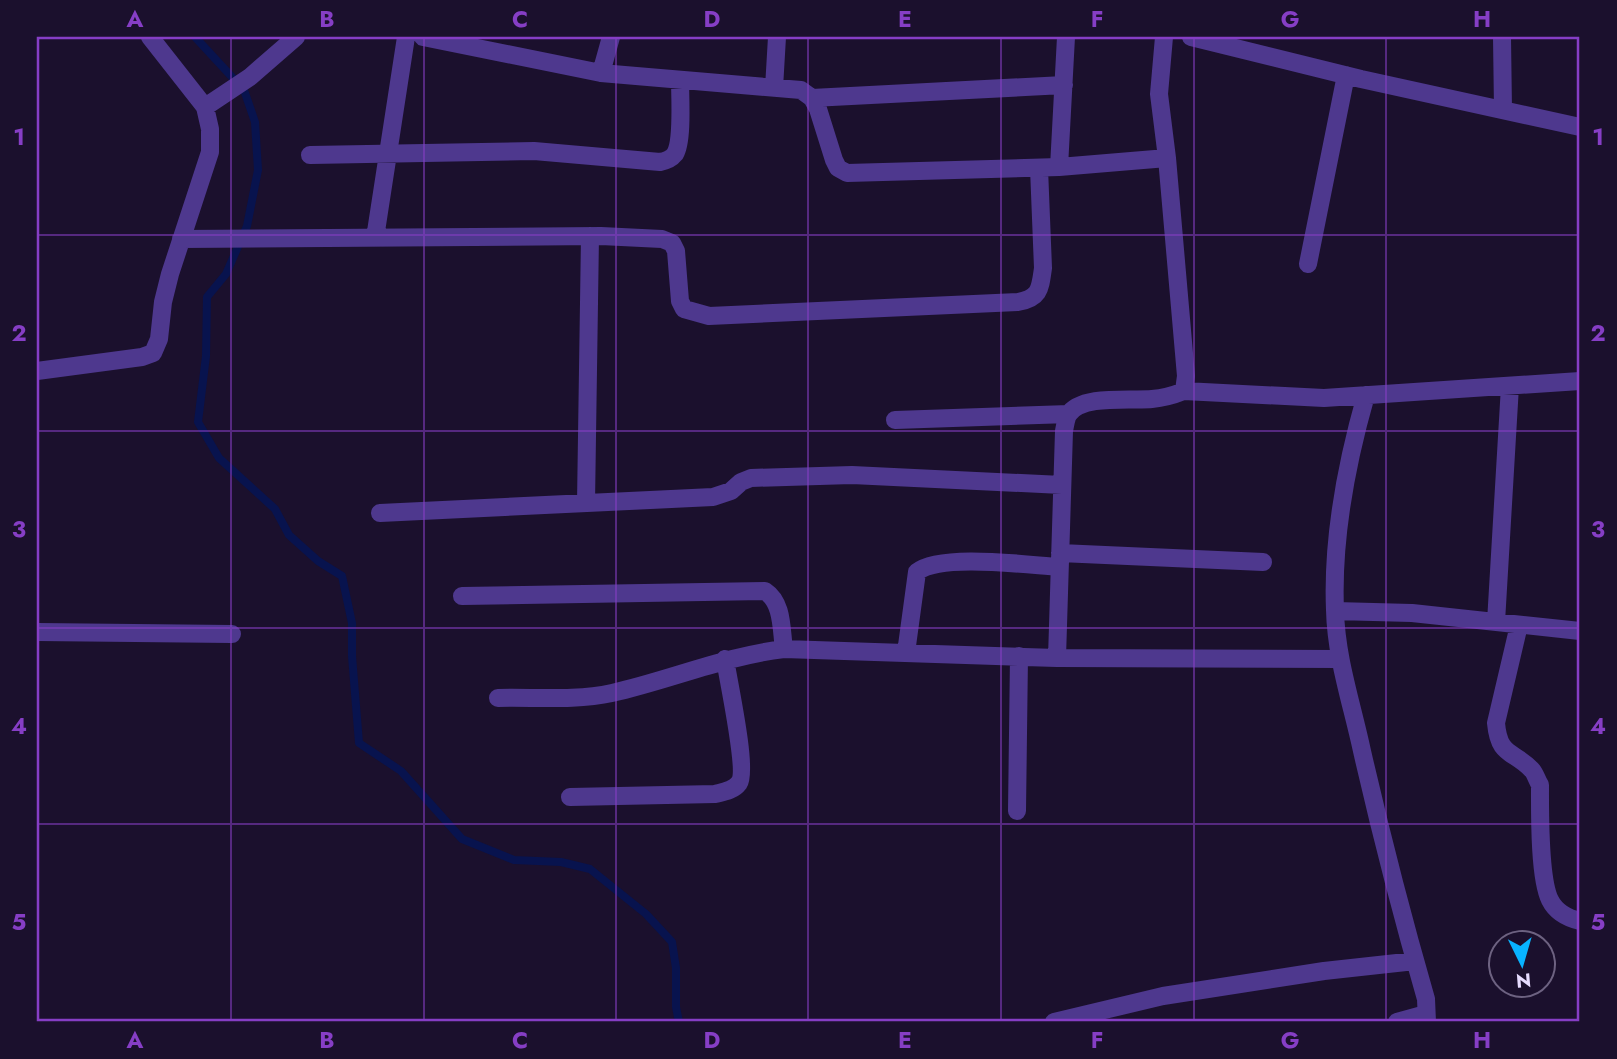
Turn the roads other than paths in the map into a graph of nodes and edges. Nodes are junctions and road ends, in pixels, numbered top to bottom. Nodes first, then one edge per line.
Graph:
1 (150, 37) edge
2 (296, 37) edge
3 (406, 37) edge
4 (424, 37) edge
5 (611, 37) edge
6 (777, 37) edge
7 (1066, 37) edge
8 (1164, 37) edge
9 (1191, 37) edge
10 (1502, 37) edge
11 (509, 45) edge
12 (601, 73) junction
13 (1346, 75) junction
14 (680, 80) junction
15 (1064, 85) junction
16 (774, 88) junction
17 (813, 98) junction
18 (205, 107) junction
19 (1503, 110) junction
20 (1580, 127) edge
21 (387, 154) junction
22 (310, 155) dead end
23 (1167, 158) junction
24 (1059, 167) junction
25 (1039, 168) junction
26 (590, 236) junction
27 (374, 238) junction
28 (181, 239) junction
29 (1308, 264) dead end
30 (37, 370) edge
31 (1580, 381) edge
32 (1510, 386) junction
33 (1184, 391) junction
34 (1366, 395) junction
35 (1069, 414) junction
36 (895, 420) dead end
37 (1062, 485) junction
38 (586, 503) junction
39 (380, 513) dead end
40 (1060, 560) junction
41 (1263, 562) dead end
42 (462, 596) dead end
43 (1335, 611) junction
44 (1496, 622) junction
45 (1519, 625) junction
46 (1580, 631) edge
47 (37, 632) edge
48 (232, 634) dead end
49 (784, 649) junction
50 (906, 653) junction
51 (1018, 656) junction
52 (1057, 657) junction
53 (725, 660) junction
54 (1340, 660) junction
55 (498, 698) dead end
56 (570, 797) dead end
57 (1017, 811) dead end
58 (1580, 921) edge
59 (1415, 961) junction
60 (1427, 1018) edge
61 (1054, 1022) edge
62 (1397, 1022) edge

1 - 18 street
2 - 18 street
3 - 21 street
4 - 11 street
5 - 12 street
6 - 16 street
7 - 15 street
8 - 23 street
9 - 13 street
10 - 19 street
11 - 12 street
12 - 14 street
13 - 19 street
13 - 29 street
14 - 16 street
14 - 21 street
15 - 17 street
15 - 24 street
16 - 17 street
17 - 25 street
18 - 28 street
19 - 20 street
21 - 22 street
21 - 27 street
23 - 24 street
23 - 33 street
24 - 25 street
25 - 26 street
26 - 27 street
26 - 38 street
27 - 28 street
28 - 30 street
31 - 32 street
32 - 34 street
32 - 44 street
33 - 34 street
33 - 35 street
34 - 43 street
35 - 36 street
35 - 37 street
37 - 38 street
37 - 40 street
38 - 39 street
40 - 41 street
40 - 50 street
40 - 52 street
42 - 49 street
43 - 44 street
43 - 54 street
44 - 45 street
45 - 46 street
45 - 58 street
47 - 48 street
49 - 50 street
49 - 53 street
50 - 51 street
51 - 52 street
51 - 57 street
52 - 54 street
53 - 55 street
53 - 56 street
54 - 59 street
59 - 60 street
59 - 61 street
60 - 62 street

